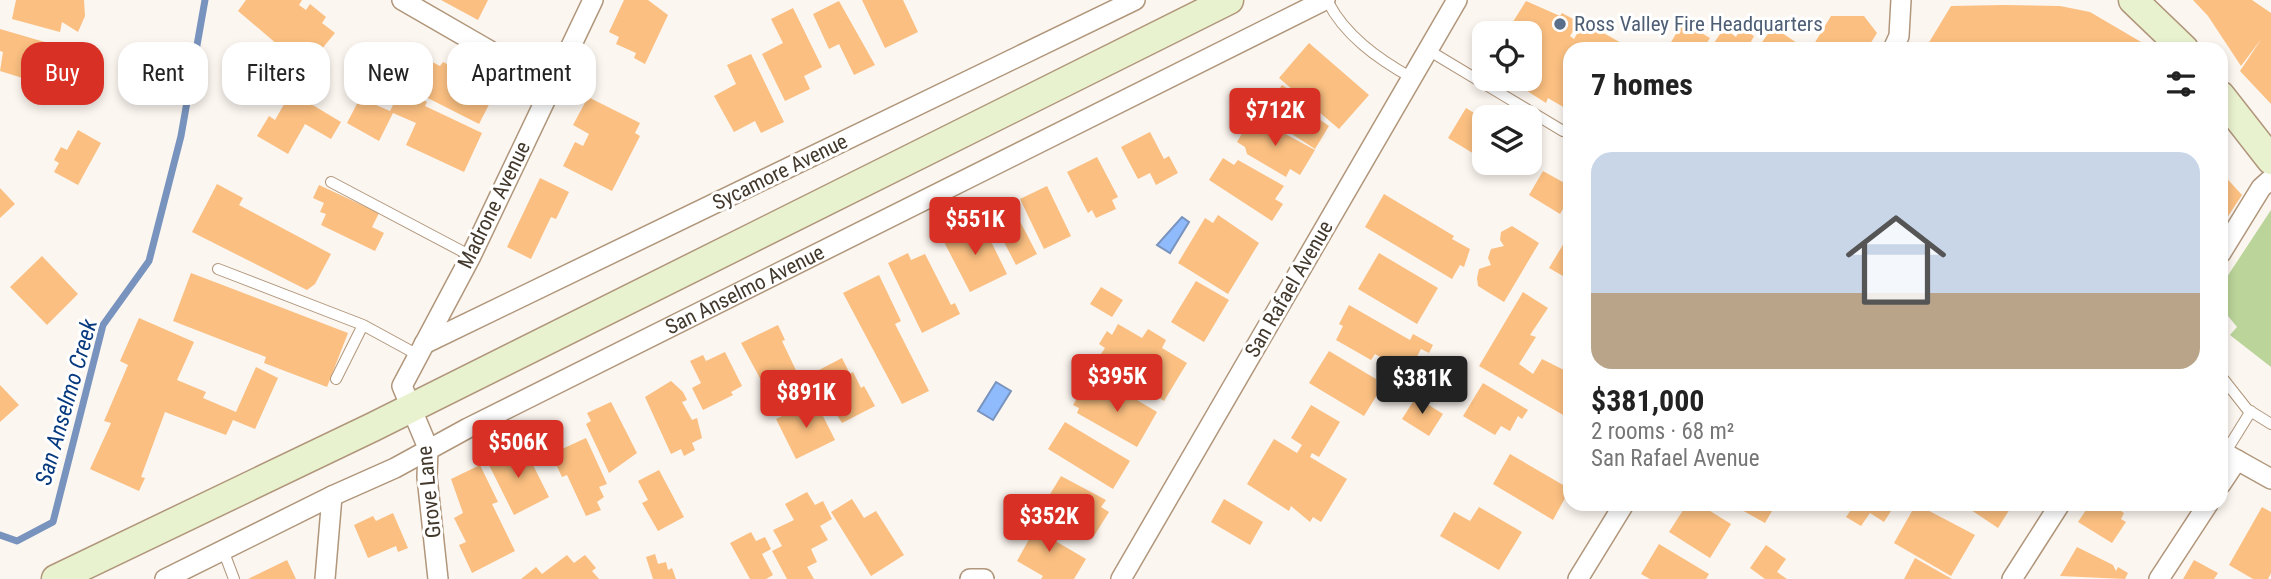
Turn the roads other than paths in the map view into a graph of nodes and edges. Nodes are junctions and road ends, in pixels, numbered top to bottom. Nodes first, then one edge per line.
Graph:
1 (402, 0) edge
2 (593, 0) edge
3 (1135, 0) edge
4 (1229, 0) edge
5 (1326, 0) edge
6 (1457, 0) edge
7 (1900, 0) edge
8 (2133, 0) edge
9 (475, 42) edge
10 (572, 42) edge
11 (1896, 42) edge
12 (2177, 42) edge
13 (1428, 50) junction
14 (1412, 78) junction
15 (542, 105) edge
16 (2228, 105) edge
17 (1563, 131) dead end
18 (2271, 160) edge
19 (2271, 179) edge
20 (331, 182) dead end
21 (2228, 242) edge
22 (471, 256) junction
23 (218, 269) dead end
24 (363, 325) junction
25 (421, 349) junction
26 (336, 379) dead end
27 (2228, 384) edge
28 (411, 408) junction
29 (2251, 411) junction
30 (2271, 424) edge
31 (428, 448) junction
32 (2228, 453) edge
33 (2228, 456) edge
34 (2271, 479) edge
35 (332, 496) junction
36 (1620, 511) edge
37 (2056, 511) edge
38 (2203, 511) edge
39 (223, 550) junction
40 (56, 579) edge
41 (165, 579) edge
42 (234, 579) edge
43 (325, 579) edge
44 (438, 579) edge
45 (970, 579) edge
46 (984, 579) edge
47 (1121, 579) edge
48 (1578, 579) edge
49 (2012, 579) edge
50 (2159, 579) edge

1 - 9 street
2 - 10 street, Madrone Avenue
3 - 25 street, Sycamore Avenue
4 - 28 main road
5 - 14 lane
5 - 31 street, San Anselmo Avenue
6 - 13 street, San Rafael Avenue
7 - 11 street
8 - 12 main road
13 - 14 street, San Rafael Avenue
13 - 17 lane
14 - 47 street, San Rafael Avenue
15 - 22 street, Madrone Avenue
16 - 18 main road
19 - 21 street
20 - 22 lane
22 - 25 street, Madrone Avenue
23 - 24 lane
24 - 25 lane
24 - 26 lane
25 - 28 street, Madrone Avenue
27 - 29 lane
28 - 31 street, Grove Lane
28 - 40 main road
29 - 30 lane
29 - 32 lane
31 - 35 street, San Anselmo Avenue
31 - 44 street, Grove Lane
33 - 34 street
35 - 39 street, San Anselmo Avenue
35 - 43 street
36 - 48 street
37 - 49 street
38 - 50 street
39 - 41 street, San Anselmo Avenue
39 - 42 lane
45 - 46 street

